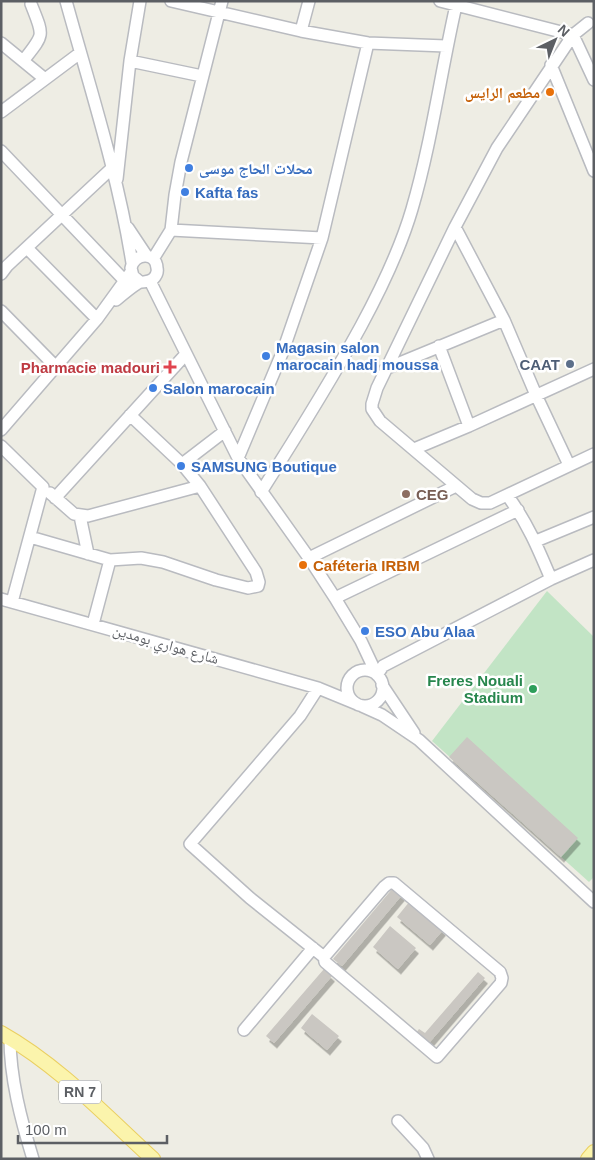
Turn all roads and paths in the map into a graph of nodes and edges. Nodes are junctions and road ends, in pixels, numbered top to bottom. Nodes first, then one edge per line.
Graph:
1 (66, 1) edge
2 (140, 1) edge
3 (171, 1) edge
4 (309, 1) edge
5 (440, 1) edge
6 (457, 3) edge
7 (31, 4) dead end
8 (220, 6) edge
9 (592, 20) edge
10 (301, 30) junction
11 (573, 35) junction
12 (1, 43) edge
13 (368, 43) junction
14 (446, 46) junction
15 (80, 53) junction
16 (130, 60) junction
17 (23, 61) junction
18 (551, 65) junction
19 (202, 76) junction
20 (45, 79) junction
21 (594, 80) edge
22 (1, 112) edge
23 (1, 151) edge
24 (112, 168) junction
25 (594, 171) edge
26 (116, 183) junction
27 (62, 215) junction
28 (126, 225) junction
29 (455, 227) junction
30 (171, 230) junction
31 (322, 238) junction
32 (27, 248) junction
33 (149, 257) junction
34 (3, 267) edge
35 (129, 272) junction
36 (145, 281) junction
37 (108, 305) junction
38 (1, 311) edge
39 (97, 319) junction
40 (504, 320) junction
41 (439, 346) junction
42 (186, 354) junction
43 (56, 367) junction
44 (385, 369) junction
45 (594, 369) edge
46 (536, 396) junction
47 (130, 416) junction
48 (3, 426) edge
49 (469, 426) junction
50 (225, 431) junction
51 (1, 446) edge
52 (414, 450) junction
53 (594, 454) edge
54 (238, 458) junction
55 (182, 464) junction
56 (569, 465) junction
57 (200, 486) junction
58 (456, 486) junction
59 (43, 487) junction
60 (261, 492) junction
61 (507, 494) junction
62 (55, 498) junction
63 (518, 510) junction
64 (80, 516) junction
65 (594, 517) edge
66 (30, 537) junction
67 (536, 541) junction
68 (88, 554) junction
69 (309, 558) junction
70 (110, 560) junction
71 (594, 560) edge
72 (551, 578) junction
73 (335, 598) junction
74 (7, 600) edge
75 (93, 624) junction
76 (361, 641) junction
77 (350, 679) junction
78 (380, 680) junction
79 (318, 688) junction
80 (329, 692) junction
81 (360, 705) junction
82 (419, 740) junction
83 (594, 902) edge
84 (313, 948) junction
85 (324, 956) junction
86 (244, 1030) dead end
87 (6, 1035) edge
88 (398, 1121) dead end
89 (594, 1152) edge
90 (33, 1159) edge
91 (153, 1159) edge
92 (428, 1159) edge
93 (588, 1159) edge

1 - 15 street
2 - 16 street
3 - 8 street
4 - 10 street
5 - 6 street
6 - 11 street
6 - 14 street
7 - 17 street
8 - 10 street
8 - 19 street
9 - 11 street
10 - 13 street
11 - 18 street
11 - 21 street
12 - 17 street
13 - 14 street
13 - 31 street
14 - 60 street
15 - 20 street
15 - 24 street
16 - 19 street
16 - 26 street
17 - 20 street
18 - 25 street
18 - 29 street
19 - 30 street
20 - 22 street
23 - 27 street
24 - 26 street
24 - 27 street
26 - 28 street
27 - 32 street
27 - 35 street
28 - 33 street
28 - 35 street
29 - 40 street
29 - 44 street
30 - 31 street
30 - 33 street
31 - 54 street
32 - 34 street
32 - 39 street
33 - 35 street
33 - 36 street
35 - 36 street
35 - 37 street
36 - 37 street
36 - 42 street
37 - 39 street
38 - 43 street
39 - 43 street
40 - 41 street
40 - 46 street
41 - 44 street
41 - 49 street
42 - 47 street
42 - 50 street
43 - 48 street
44 - 52 street
45 - 46 street
46 - 49 street
46 - 56 street
47 - 55 street
47 - 62 street
49 - 52 street
50 - 54 street
50 - 55 street
51 - 59 street
52 - 58 street
53 - 56 street
54 - 60 street
55 - 57 street
56 - 61 street
57 - 64 street
57 - 70 street
58 - 61 street
58 - 69 street
59 - 62 street
59 - 66 street
60 - 69 street
61 - 63 street
62 - 64 street
63 - 67 street
63 - 73 street
64 - 68 street
65 - 67 street
66 - 68 street
66 - 74 street
67 - 72 street
68 - 70 street
69 - 73 street
70 - 75 street
71 - 72 street
72 - 78 street
73 - 76 street
74 - 75 street, شارع هواري بومدين
75 - 79 street, شارع هواري بومدين
76 - 77 street
76 - 78 street
77 - 78 street
77 - 80 street
77 - 81 street
78 - 81 street
78 - 82 street
79 - 80 street, شارع هواري بومدين
79 - 84 street
80 - 81 street, شارع هواري بومدين
81 - 82 street, شارع هواري بومدين
82 - 83 street
84 - 85 street
84 - 86 street
85 - 85 street
87 - 90 street
87 - 91 main road, RN 7
88 - 92 street
89 - 93 main road

